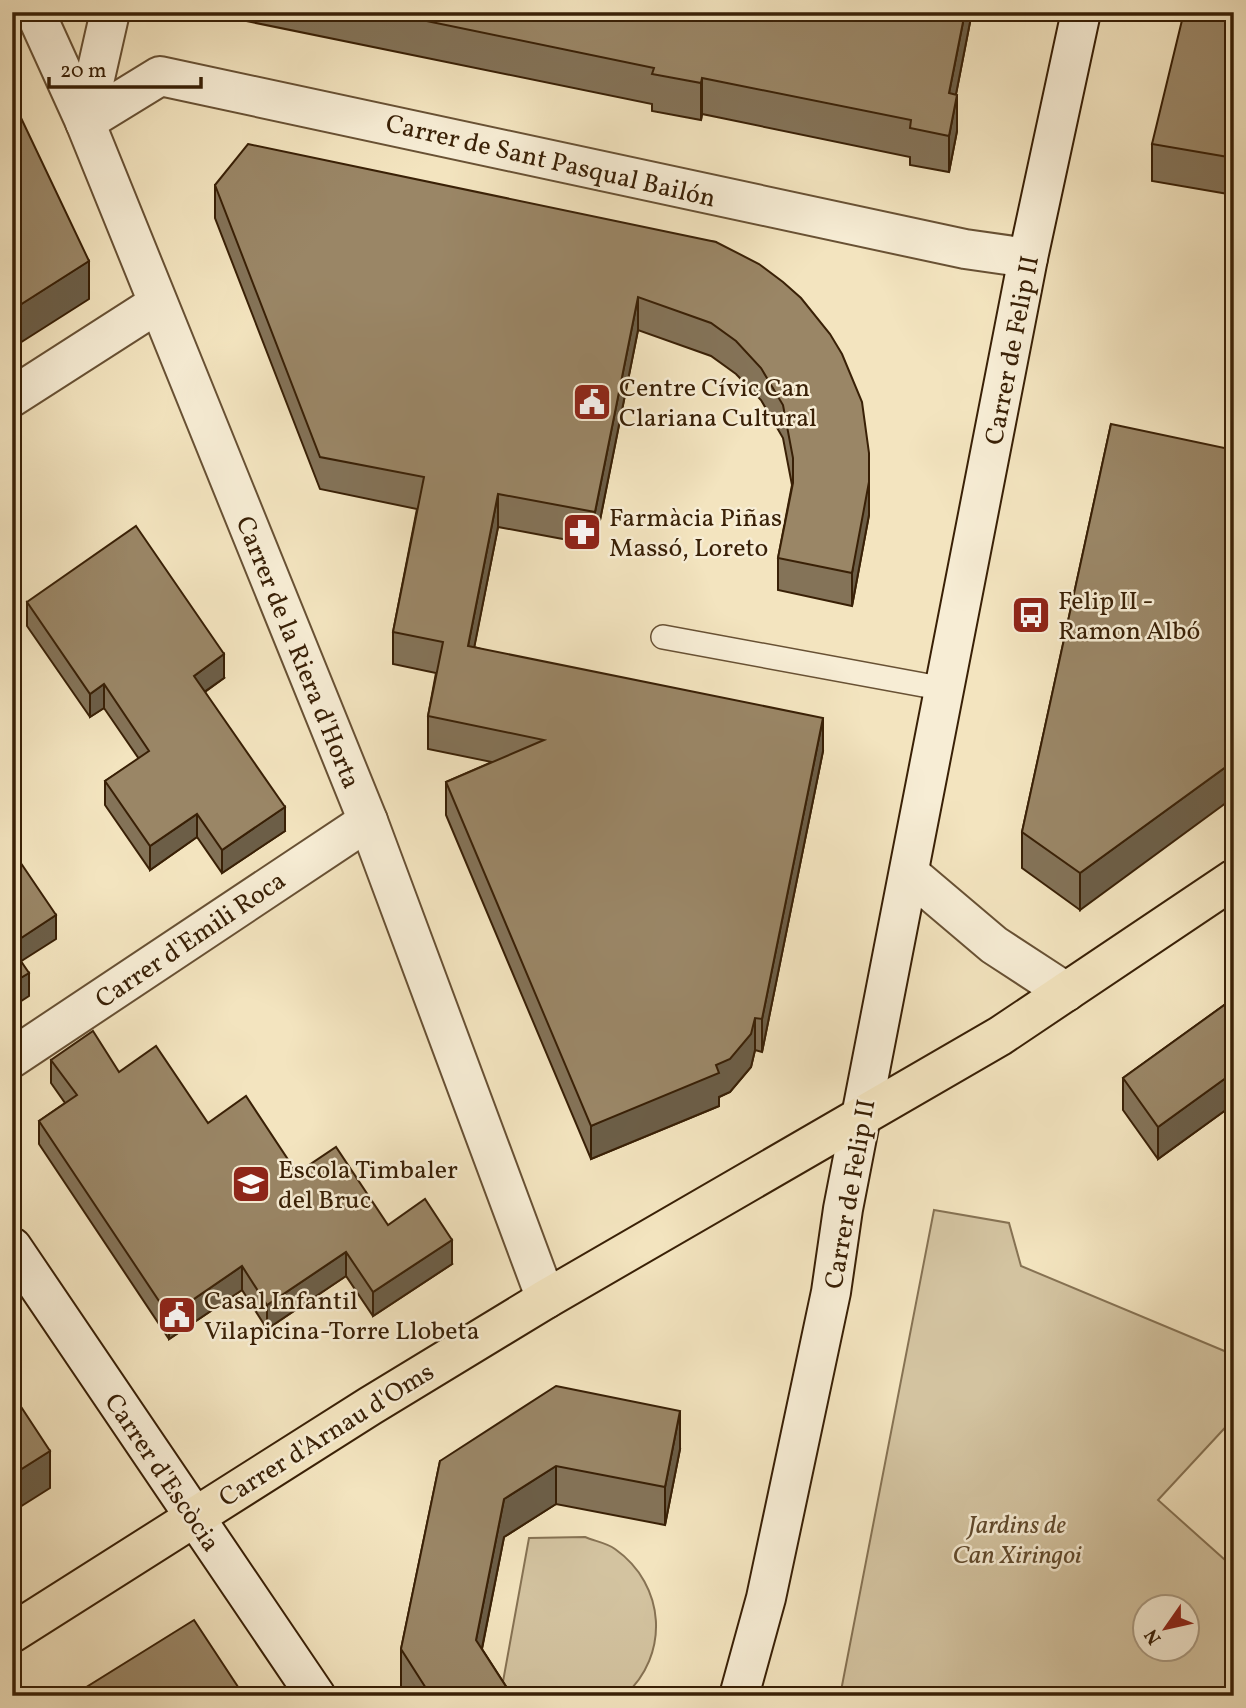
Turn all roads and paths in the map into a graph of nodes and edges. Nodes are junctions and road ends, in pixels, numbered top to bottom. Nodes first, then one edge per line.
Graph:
1 (35, 12) edge
2 (110, 12) edge
3 (1081, 12) edge
4 (85, 122) junction
5 (1028, 258) junction
6 (157, 304) junction
7 (12, 397) edge
8 (663, 637) dead end
9 (946, 689) junction
10 (368, 821) junction
11 (909, 873) junction
12 (1234, 879) edge
13 (1066, 992) junction
14 (12, 1058) edge
15 (863, 1117) junction
16 (12, 1247) edge
17 (546, 1299) junction
18 (194, 1517) junction
19 (12, 1633) edge
20 (316, 1696) edge
21 (739, 1696) edge

1 - 4 street, Carrer de la Riera d'Horta
2 - 4 street
3 - 5 street, Carrer de Felip II
4 - 5 street, Carrer de Sant Pasqual Bailón
4 - 6 street, Carrer de la Riera d'Horta
5 - 9 street, Carrer de Felip II
6 - 7 street
6 - 10 street, Carrer de la Riera d'Horta
8 - 9 lane
9 - 11 street, Carrer de Felip II
10 - 14 street, Carrer d'Emili Roca
10 - 17 street, Carrer de la Riera d'Horta
11 - 13 street
11 - 15 street, Carrer de Felip II
12 - 13 main road, Carrer d'Arnau d'Oms
13 - 15 main road, Carrer d'Arnau d'Oms
15 - 17 main road, Carrer d'Arnau d'Oms
15 - 21 street, Carrer de Felip II
16 - 18 street, Carrer d'Escòcia
17 - 18 main road, Carrer d'Arnau d'Oms
18 - 19 main road, Carrer d'Arnau d'Oms
18 - 20 street, Carrer d'Escòcia

